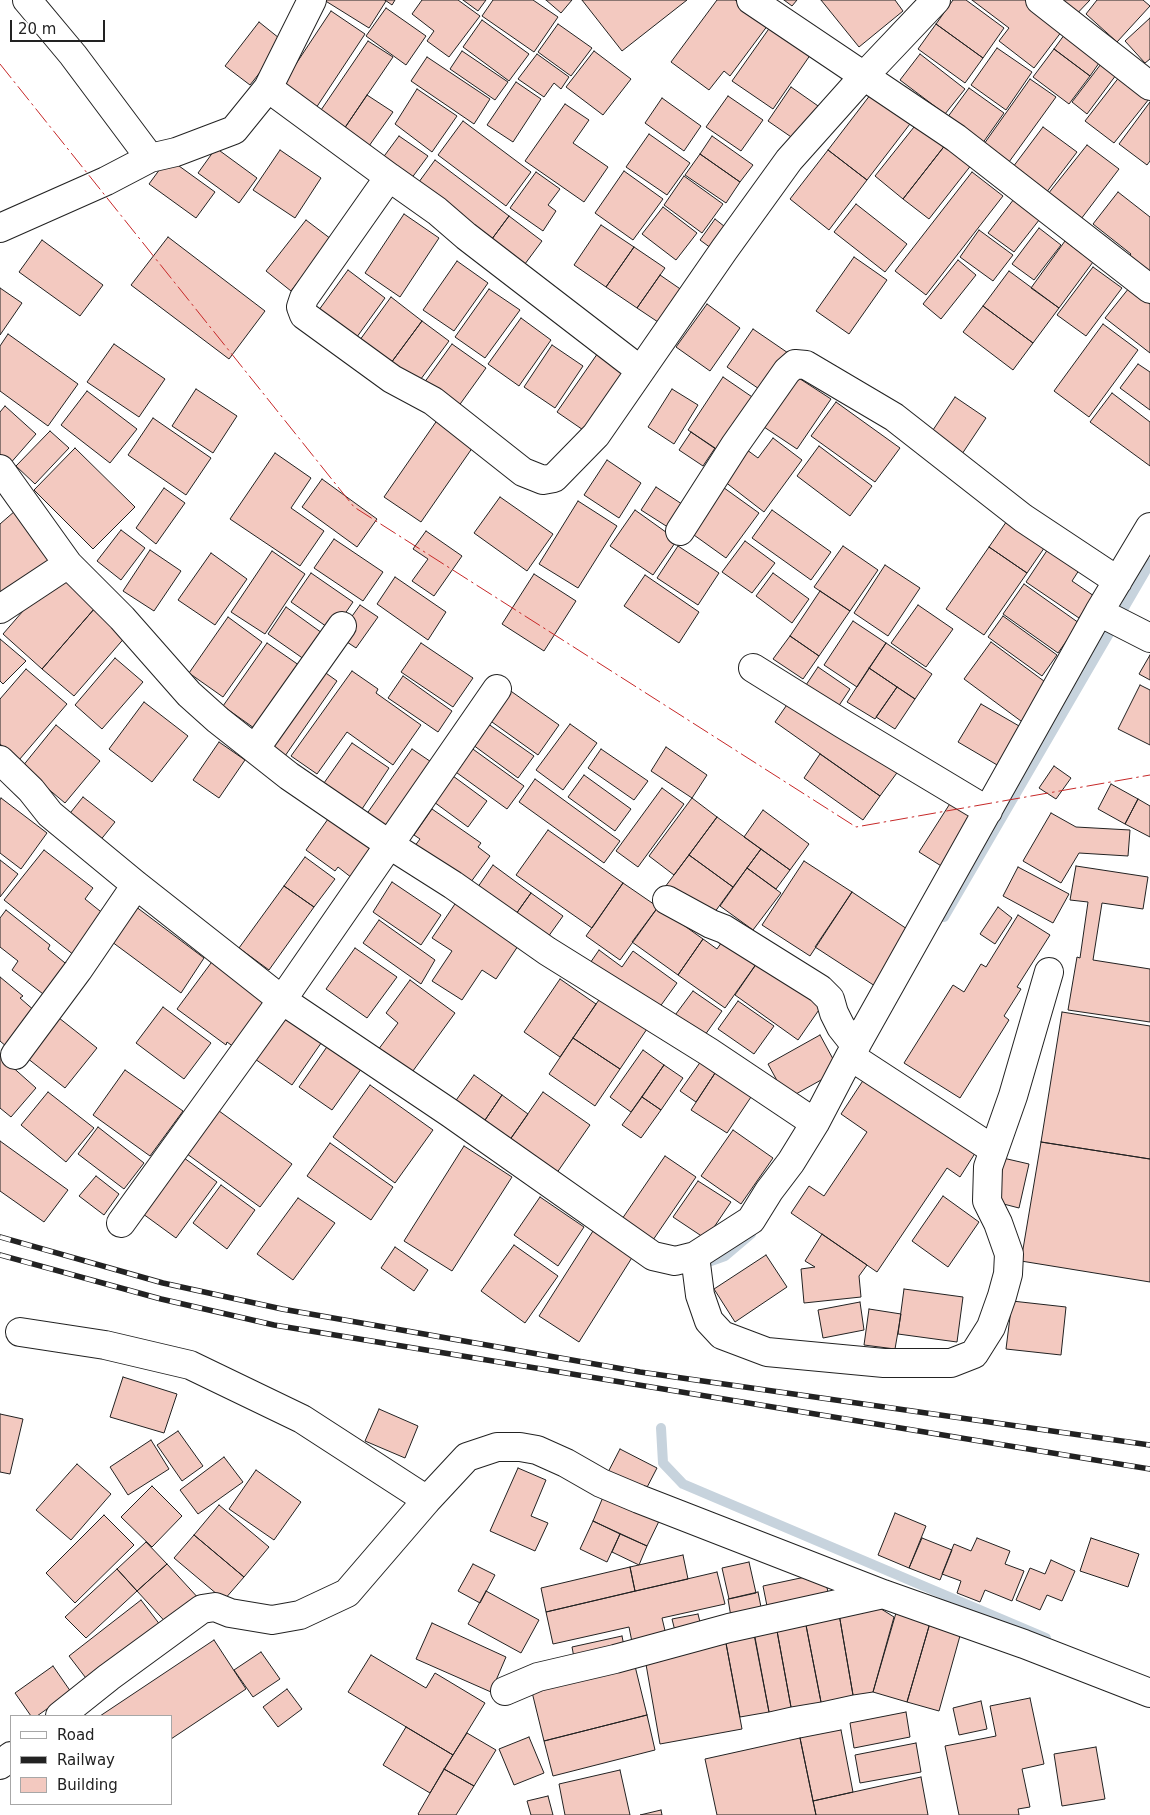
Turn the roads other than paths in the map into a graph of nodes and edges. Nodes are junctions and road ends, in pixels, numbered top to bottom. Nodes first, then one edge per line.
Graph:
1 (27, 0) edge
2 (312, 0) edge
3 (751, 0) edge
4 (936, 0) edge
5 (1040, 0) edge
6 (864, 76) junction
7 (1150, 86) edge
8 (268, 88) junction
9 (150, 158) junction
10 (389, 177) junction
11 (0, 228) edge
12 (1150, 289) edge
13 (640, 370) junction
14 (0, 469) edge
15 (1150, 527) edge
16 (680, 531) dead end
17 (68, 564) junction
18 (1118, 581) junction
19 (0, 610) edge
20 (1103, 613) junction
21 (342, 626) dead end
22 (1150, 638) edge
23 (753, 668) dead end
24 (497, 689) dead end
25 (255, 749) junction
26 (0, 760) edge
27 (988, 811) junction
28 (390, 845) junction
29 (136, 885) junction
30 (667, 900) dead end
31 (1048, 972) dead end
32 (282, 1000) junction
33 (15, 1055) dead end
34 (857, 1057) junction
35 (815, 1123) junction
36 (994, 1150) junction
37 (121, 1223) dead end
38 (695, 1256) junction
39 (20, 1332) dead end
40 (427, 1500) junction
41 (883, 1594) junction
42 (505, 1691) dead end
43 (1150, 1693) edge
44 (61, 1715) edge
45 (10, 1757) edge
46 (0, 1765) edge

1 - 9 street
2 - 8 street
3 - 6 street
4 - 6 street
5 - 7 street
6 - 12 street
6 - 13 street
8 - 9 street
8 - 10 street
9 - 11 street
10 - 13 street
10 - 13 street
14 - 17 street
15 - 18 street
16 - 18 street
17 - 19 street
17 - 25 street
18 - 20 street
20 - 22 street
20 - 27 street
21 - 25 street
23 - 27 street
24 - 28 street
25 - 28 street
26 - 29 street
27 - 34 street
28 - 32 street
28 - 35 street
29 - 32 street
29 - 33 street
30 - 34 street
31 - 36 street
32 - 37 street
32 - 38 street
34 - 35 street
34 - 36 street
35 - 38 street
36 - 38 street
39 - 40 street
40 - 41 street
40 - 44 street
41 - 42 street
41 - 43 street
45 - 46 street

